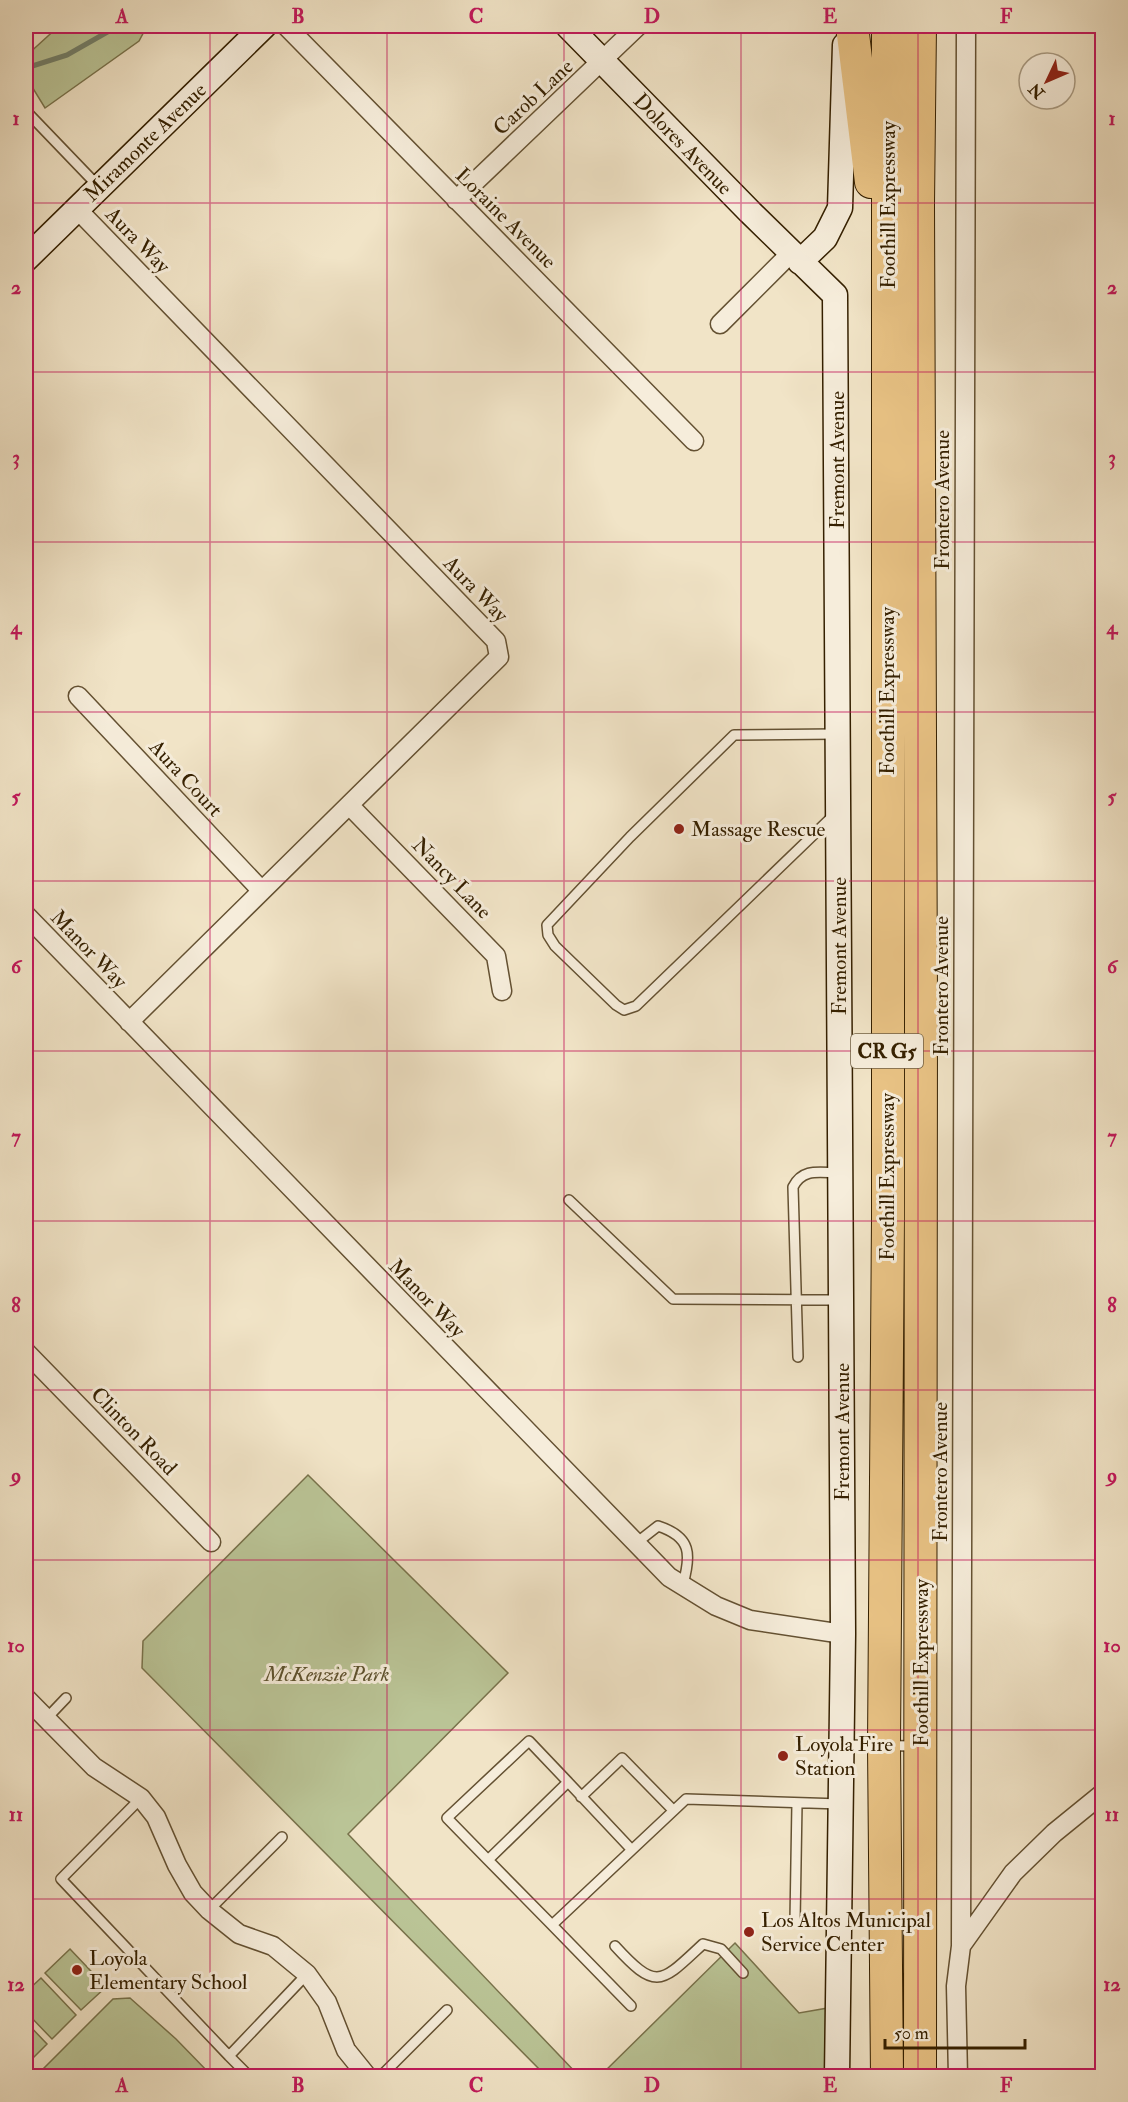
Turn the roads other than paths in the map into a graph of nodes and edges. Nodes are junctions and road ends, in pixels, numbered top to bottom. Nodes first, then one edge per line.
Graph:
1 (264, 26) edge
2 (286, 26) edge
3 (568, 26) edge
4 (638, 26) edge
5 (850, 26) edge
6 (888, 26) edge
7 (920, 26) edge
8 (940, 26) edge
9 (966, 26) edge
10 (603, 62) junction
11 (26, 111) edge
12 (99, 187) junction
13 (456, 200) junction
14 (918, 204) junction
15 (77, 208) junction
16 (888, 244) junction
17 (796, 257) junction
18 (26, 259) edge
19 (720, 324) dead end
20 (694, 441) dead end
21 (78, 696) dead end
22 (838, 734) junction
23 (350, 806) junction
24 (839, 810) junction
25 (261, 890) junction
26 (26, 915) edge
27 (502, 991) dead end
28 (129, 1022) junction
29 (840, 1173) junction
30 (569, 1200) dead end
31 (796, 1300) junction
32 (841, 1300) junction
33 (26, 1352) edge
34 (798, 1357) dead end
35 (211, 1542) dead end
36 (635, 1544) junction
37 (683, 1584) junction
38 (843, 1634) junction
39 (66, 1698) dead end
40 (27, 1703) edge
41 (46, 1719) junction
42 (843, 1745) junction
43 (884, 1745) junction
44 (921, 1746) junction
45 (568, 1782) junction
46 (1102, 1794) edge
47 (581, 1797) junction
48 (141, 1798) junction
49 (797, 1803) junction
50 (841, 1804) junction
51 (672, 1809) junction
52 (282, 1837) dead end
53 (631, 1849) junction
54 (488, 1860) junction
55 (209, 1910) junction
56 (795, 1921) dead end
57 (552, 1925) junction
58 (615, 1946) dead end
59 (961, 1946) junction
60 (743, 1973) dead end
61 (307, 1974) junction
62 (631, 2006) dead end
63 (447, 2010) dead end
64 (229, 2056) junction
65 (249, 2076) edge
66 (367, 2076) edge
67 (381, 2076) edge
68 (837, 2076) edge
69 (887, 2076) edge
70 (921, 2076) edge
71 (958, 2076) edge

1 - 12 street, Miramonte Avenue
2 - 13 street, Loraine Avenue
3 - 10 street, Dolores Avenue
4 - 10 street, Carob Lane
5 - 16 highway
5 - 17 street
6 - 16 highway, Foothill Expressway / CR G5
7 - 14 highway, Foothill Expressway / CR G5
8 - 14 highway
9 - 59 street, Frontero Avenue
10 - 13 street, Carob Lane
10 - 17 street, Dolores Avenue
11 - 12 lane
12 - 15 street, Miramonte Avenue
13 - 20 street, Loraine Avenue
14 - 44 highway, Foothill Expressway / CR G5
15 - 18 street, Miramonte Avenue
15 - 23 street, Aura Way
16 - 43 highway, Foothill Expressway / CR G5
17 - 19 street
17 - 22 street, Fremont Avenue
21 - 25 street, Aura Court
22 - 24 street, Fremont Avenue
22 - 24 lane
23 - 25 street, Aura Way
23 - 27 street, Nancy Lane
24 - 29 street, Fremont Avenue
25 - 28 street, Aura Way
26 - 28 street, Manor Way
28 - 36 street, Manor Way
29 - 31 lane
29 - 32 street, Fremont Avenue
30 - 31 lane
31 - 32 lane
31 - 34 lane
32 - 38 street, Fremont Avenue
33 - 35 street, Clinton Road
36 - 37 street, Manor Way
36 - 37 lane
37 - 38 street, Manor Way
38 - 42 street, Fremont Avenue
39 - 41 lane
40 - 41 street
41 - 48 street
42 - 43 lane
42 - 50 street, Fremont Avenue
43 - 44 lane
43 - 69 highway, Foothill Expressway / CR G5
44 - 70 highway, Foothill Expressway / CR G5
45 - 47 lane
45 - 54 lane
45 - 54 lane
46 - 59 street
47 - 51 lane
47 - 53 lane
48 - 55 street
48 - 64 lane
49 - 50 lane
49 - 51 lane
49 - 56 lane
50 - 68 street, Fremont Avenue
51 - 53 lane
52 - 55 lane
53 - 57 lane
54 - 57 lane
55 - 61 street
57 - 62 lane
58 - 60 lane
59 - 71 street, Frontero Avenue
61 - 64 lane
61 - 66 street
63 - 67 lane
64 - 65 lane

